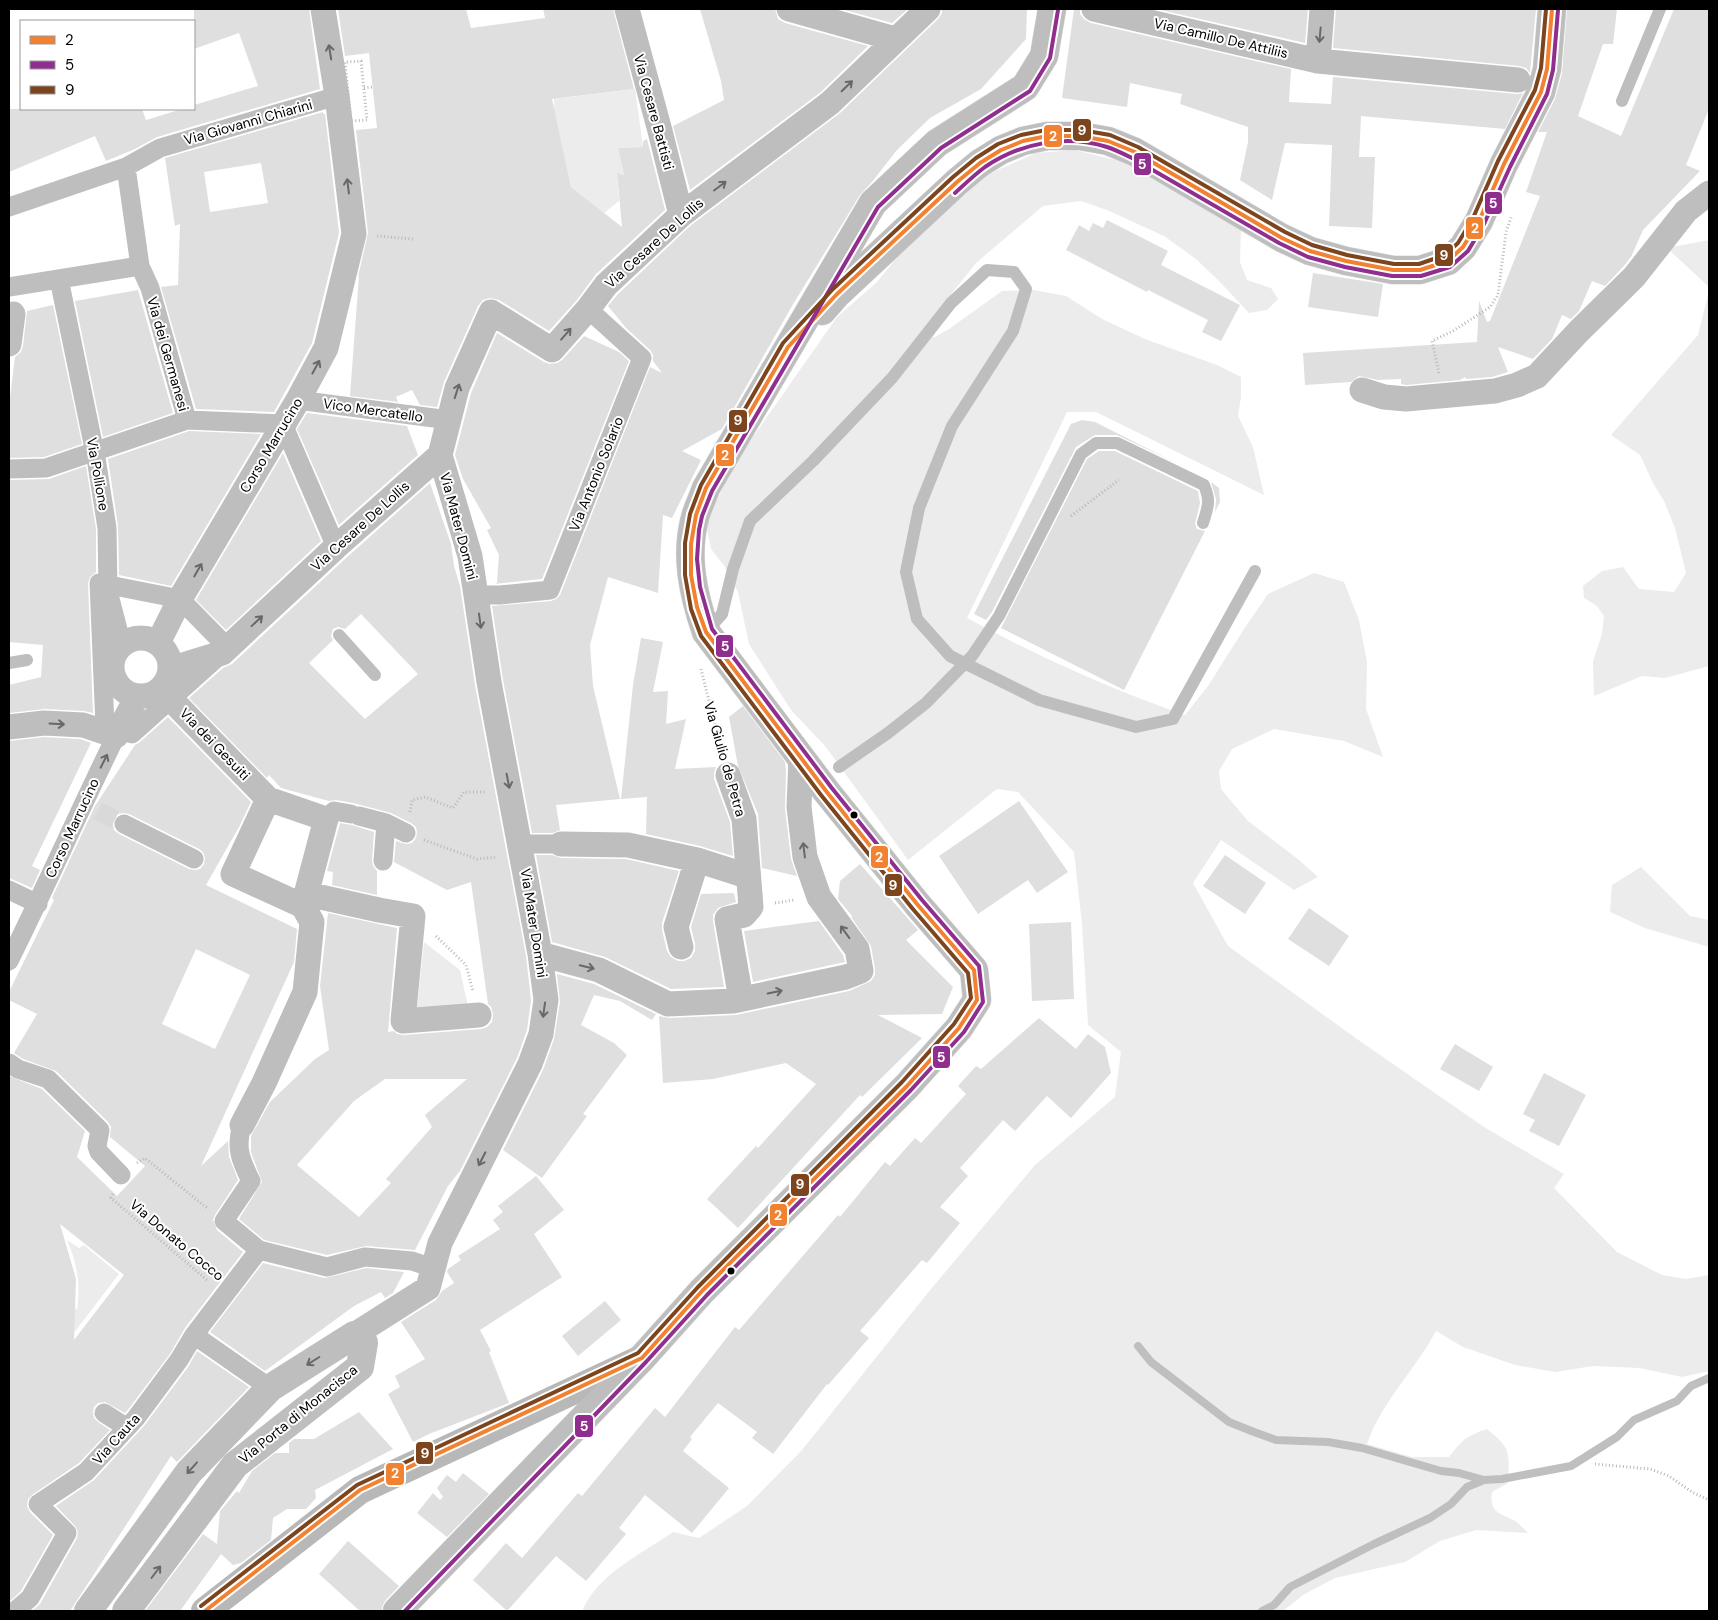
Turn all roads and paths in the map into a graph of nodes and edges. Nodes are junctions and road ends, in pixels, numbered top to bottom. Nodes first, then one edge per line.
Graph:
1 (323, 9) edge
2 (627, 9) edge
3 (789, 9) edge
4 (928, 9) edge
5 (1052, 9) edge
6 (1094, 9) edge
7 (1322, 9) edge
8 (1552, 9) edge
9 (1660, 9) edge
10 (895, 40) junction
11 (1318, 61) junction
12 (361, 66) dead end
13 (1518, 80) dead end
14 (372, 87) dead end
15 (364, 88) junction
16 (337, 96) junction
17 (1622, 101) dead end
18 (366, 114) dead end
19 (126, 167) junction
20 (1709, 193) edge
21 (9, 207) edge
22 (681, 215) junction
23 (1512, 215) dead end
24 (354, 234) junction
25 (413, 239) dead end
26 (140, 266) junction
27 (58, 279) junction
28 (12, 287) edge
29 (588, 309) junction
30 (13, 314) joint
31 (9, 344) edge
32 (788, 346) junction
33 (1362, 390) dead end
34 (1445, 396) junction
35 (298, 400) junction
36 (187, 420) junction
37 (448, 420) junction
38 (283, 424) junction
39 (95, 452) junction
40 (440, 455) junction
41 (9, 469) edge
42 (1118, 480) dead end
43 (1064, 521) dead end
44 (1203, 523) dead end
45 (336, 547) junction
46 (1255, 572) dead end
47 (108, 585) junction
48 (476, 595) junction
49 (180, 599) junction
50 (339, 634) dead end
51 (713, 641) junction
52 (158, 643) junction
53 (122, 645) junction
54 (228, 648) junction
55 (28, 660) dead end
56 (9, 663) edge
57 (375, 675) dead end
58 (167, 686) junction
59 (137, 696) junction
60 (9, 727) edge
61 (118, 733) junction
62 (819, 767) junction
63 (728, 775) joint
64 (510, 792) junction
65 (268, 799) junction
66 (343, 815) junction
67 (386, 823) junction
68 (124, 824) tunnel mouth
69 (406, 833) junction
70 (561, 844) joint
71 (521, 849) junction
72 (194, 859) dead end
73 (697, 860) junction
74 (383, 861) dead end
75 (747, 876) junction
76 (9, 890) edge
77 (811, 897) junction
78 (305, 900) junction
79 (38, 904) junction
80 (754, 906) junction
81 (413, 916) junction
82 (681, 947) dead end
83 (540, 954) junction
84 (9, 960) edge
85 (741, 999) junction
86 (479, 1015) joint
87 (9, 1064) edge
88 (242, 1125) joint
89 (121, 1175) junction
90 (224, 1221) junction
91 (259, 1250) junction
92 (433, 1268) junction
93 (224, 1295) junction
94 (194, 1335) junction
95 (354, 1335) junction
96 (642, 1358) junction
97 (270, 1388) junction
98 (104, 1413) dead end
99 (126, 1427) junction
100 (1596, 1464) dead end
101 (1709, 1500) edge
102 (16, 1611) edge
103 (88, 1611) edge
104 (126, 1611) edge
105 (205, 1611) edge
106 (397, 1611) edge

16 -> 1 street, Corso Marrucino
2 - 22 street, Via Cesare Battisti
3 - 10 street
4 - 10 street, Via Cesare De Lollis
5 - 32 main road
6 - 11 street, Via Camillo De Attiliis
7 -> 11 street
8 - 32 main road
9 - 17 lane
22 -> 10 street, Via Cesare De Lollis
11 - 13 street, Via Camillo De Attiliis
12 - 15 path
14 - 15 path
15 - 18 path
16 - 19 street, Via Giovanni Chiarini
24 -> 16 street, Corso Marrucino
19 - 21 street, Via Giovanni Chiarini
19 - 26 street, Via dei Germanesi
20 - 34 street
22 - 29 street, Via Cesare De Lollis
23 - 34 path
24 - 25 path
35 -> 24 street, Corso Marrucino
26 - 27 street
26 - 36 street, Via dei Germanesi
27 - 28 street
27 - 39 street, Via Pollione
28 - 30 street
37 -> 29 street, Via Cesare De Lollis
29 - 48 street, Via Antonio Solario
30 - 31 street
32 - 51 main road
33 - 34 street
35 - 37 street, Vico Mercatello
35 - 38 street, Corso Marrucino
36 - 38 street, Via dei Germanesi
36 - 39 street, Via dei Germanesi
37 - 40 street, Via Cesare De Lollis
38 - 45 street
49 -> 38 street, Corso Marrucino
39 - 41 street, Via dei Germanesi
39 - 47 street, Via Pollione
40 - 45 street, Via Cesare De Lollis
40 - 48 street, Via Mater Domini
42 - 43 path
44 - 62 lane, bridge
54 -> 45 street, Via Cesare De Lollis
46 - 51 lane
47 - 49 street
47 - 53 street, Via Pollione
47 - 61 street
48 -> 64 street, Via Mater Domini
49 - 52 street, Corso Marrucino
49 - 54 street
50 - 57 lane
51 - 62 main road
51 - 63 path, Via Giulio de Petra
52 - 53 street
52 - 58 street
53 - 59 street
54 - 58 street, Via Cesare De Lollis
55 - 56 lane
58 - 59 street
58 - 61 street
58 - 65 street, Via dei Gesuiti
59 - 61 street, Corso Marrucino
60 -> 61 street
79 -> 61 street, Corso Marrucino
77 -> 62 street
62 - 96 main road
63 - 75 street, Via Giulio de Petra
64 - 69 path
64 - 71 street, Via Mater Domini
65 - 66 street
65 - 78 street
66 - 67 street
66 - 78 street
67 - 69 street
67 - 74 street
68 - 72 street
69 - 71 path
70 - 71 street
70 - 73 street
71 - 83 street, Via Mater Domini
73 - 75 street
73 - 82 street
75 - 80 street, Via Giulio de Petra
76 - 79 street
77 - 80 path
85 -> 77 street
78 - 81 street
78 - 88 street
79 - 84 street, Corso Marrucino
80 - 85 street
81 - 86 path
81 - 86 street
83 -> 85 street
83 -> 92 street, Via Mater Domini
87 - 89 street
88 - 90 street
89 - 90 path
89 - 93 path, Via Donato Cocco
90 - 91 street
91 - 92 street
91 - 93 street, Via Cauta
92 - 95 street, Via Mater Domini
93 - 94 street, Via Cauta
94 - 97 street
94 - 99 street, Via Cauta
95 -> 97 main road
104 -> 95 main road, Via Porta di Monacisca
96 - 105 main road
96 - 106 main road
97 -> 103 main road
98 - 99 street
99 - 102 street, Via Cauta
100 - 101 path

